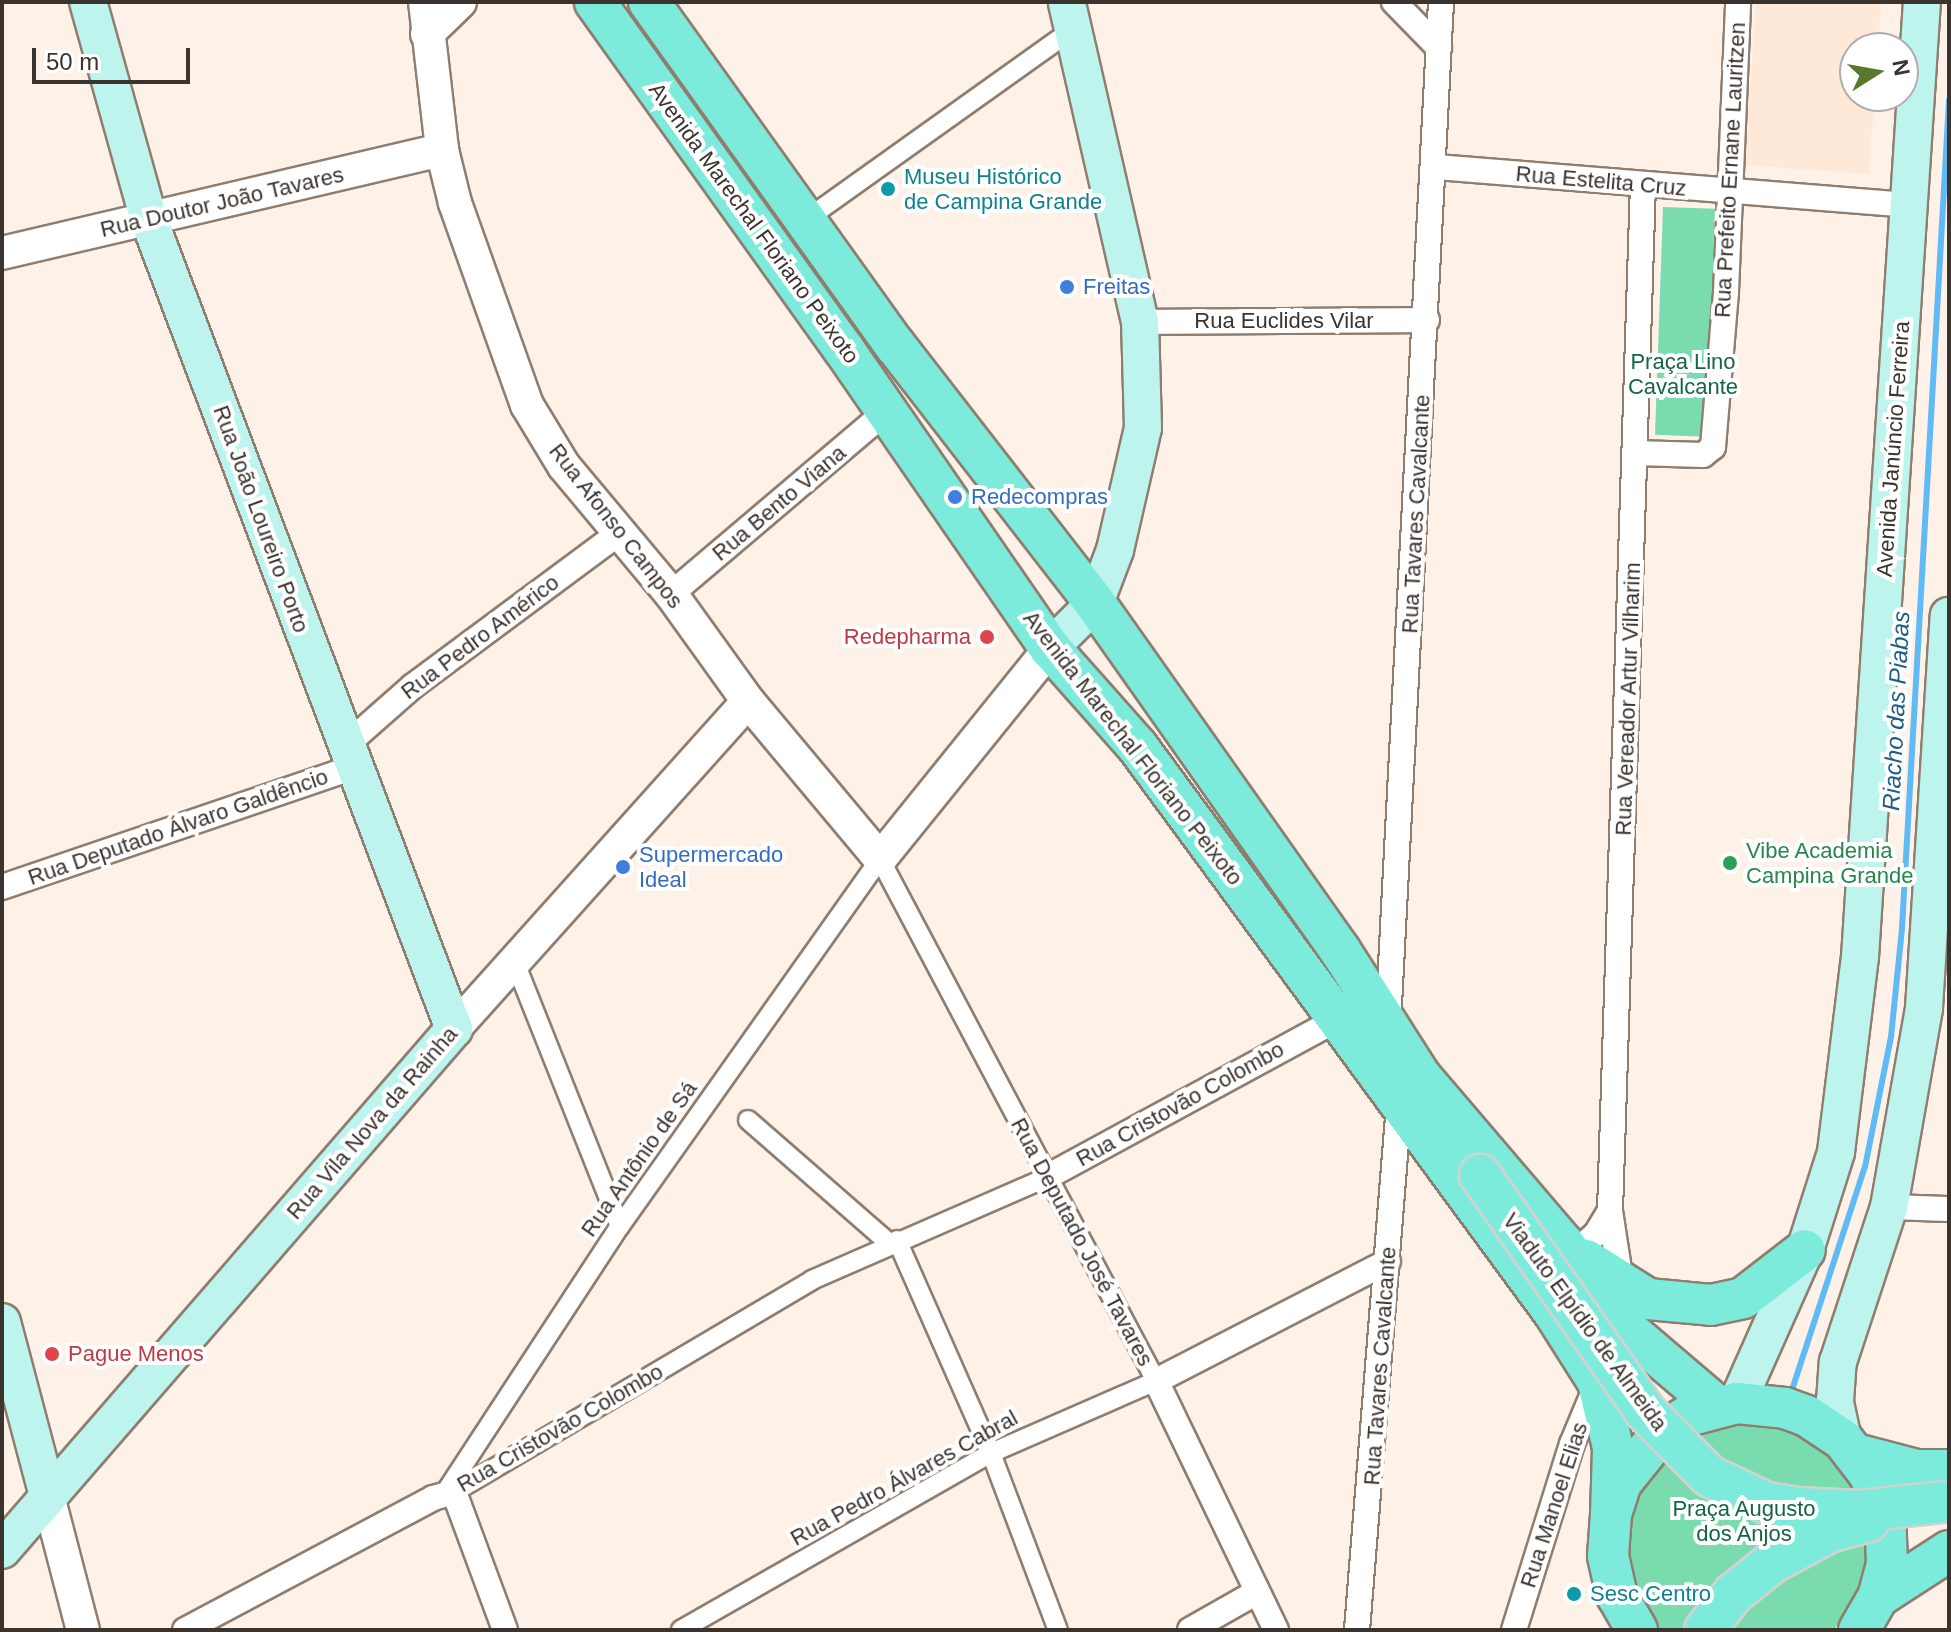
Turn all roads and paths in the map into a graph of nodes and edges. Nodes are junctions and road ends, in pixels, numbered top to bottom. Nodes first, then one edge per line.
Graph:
1 (88, 2) edge
2 (425, 2) edge
3 (460, 2) edge
4 (595, 2) edge
5 (649, 2) edge
6 (1394, 2) edge
7 (1441, 2) edge
8 (1738, 2) edge
9 (1922, 2) edge
10 (1070, 15) edge
11 (427, 34) junction
12 (1439, 48) junction
13 (442, 150) junction
14 (1436, 167) junction
15 (1643, 186) junction
16 (1728, 190) junction
17 (1910, 205) junction
18 (149, 220) junction
19 (804, 221) junction
20 (2, 253) edge
21 (1427, 320) junction
22 (1140, 322) junction
23 (887, 411) junction
24 (1635, 453) junction
25 (618, 534) junction
26 (671, 594) junction
27 (1095, 603) junction
28 (1949, 616) edge
29 (1949, 630) edge
30 (1050, 648) junction
31 (748, 701) junction
32 (350, 756) junction
33 (880, 859) junction
34 (2, 887) edge
35 (514, 960) junction
36 (1338, 1019) junction
37 (1388, 1026) junction
38 (454, 1029) junction
39 (1410, 1089) junction
40 (748, 1120) dead end
41 (1045, 1178) junction
42 (1889, 1207) junction
43 (1949, 1209) edge
44 (1610, 1211) junction
45 (620, 1226) junction
46 (893, 1241) junction
47 (1570, 1250) junction
48 (1805, 1250) junction
49 (1388, 1261) junction
50 (1621, 1282) junction
51 (2, 1322) edge
52 (1156, 1381) junction
53 (1598, 1382) junction
54 (2, 1394) edge
55 (1727, 1404) junction
56 (1850, 1447) junction
57 (991, 1453) junction
58 (1947, 1491) edge
59 (450, 1492) junction
60 (41, 1505) junction
61 (1611, 1514) junction
62 (2, 1550) edge
63 (1949, 1551) edge
64 (1255, 1593) junction
65 (1868, 1614) edge
66 (83, 1630) edge
67 (185, 1630) edge
68 (505, 1630) edge
69 (681, 1630) edge
70 (1058, 1630) edge
71 (1190, 1630) edge
72 (1276, 1630) edge
73 (1357, 1630) edge
74 (1514, 1630) edge
75 (1637, 1630) edge
76 (1705, 1630) edge

1 - 18 main road, Rua João Loureiro Porto
2 - 11 street, Rua Afonso Campos
3 - 11 street
4 - 23 main road, Avenida Marechal Floriano Peixoto
5 - 19 main road, Avenida Marechal Floriano Peixoto
6 - 12 street
7 - 12 street, Rua Tavares Cavalcante
8 - 16 street, Rua Prefeito Ernane Lauritzen
9 - 17 main road, Avenida Janúncio Ferreira
10 - 19 street
10 - 22 main road
11 - 13 street, Rua Afonso Campos
12 - 14 street, Rua Tavares Cavalcante
13 - 18 street, Rua Doutor João Tavares
13 - 25 street, Rua Afonso Campos
14 - 15 street, Rua Estelita Cruz
14 - 21 street, Rua Tavares Cavalcante
15 - 16 street, Rua Estelita Cruz
15 - 24 street, Rua Vereador Artur Vilharim
16 - 17 street, Rua Estelita Cruz
16 - 24 street, Rua Prefeito Ernane Lauritzen
17 - 48 main road, Avenida Janúncio Ferreira
18 - 20 street, Rua Doutor João Tavares
18 - 32 main road, Rua João Loureiro Porto
19 - 27 main road, Avenida Marechal Floriano Peixoto
21 - 22 street, Rua Euclides Vilar
21 - 37 street, Rua Tavares Cavalcante
22 - 27 main road
23 - 26 street, Rua Bento Viana
23 - 30 main road, Avenida Marechal Floriano Peixoto
24 - 44 street, Rua Vereador Artur Vilharim
25 - 26 street, Rua Afonso Campos
25 - 32 street, Rua Pedro Américo
26 - 31 street, Rua Afonso Campos
27 - 30 main road
27 - 37 main road, Avenida Marechal Floriano Peixoto
28 - 29 main road
29 - 42 main road
30 - 33 street
30 - 36 main road, Avenida Marechal Floriano Peixoto
31 - 33 street, Rua Afonso Campos
31 - 35 street, Rua Vila Nova da Rainha
32 - 34 street, Rua Deputado Álvaro Galdêncio
32 - 38 main road, Rua João Loureiro Porto
33 - 41 street, Rua Deputado José Tavares
33 - 45 street, Rua Antônio de Sá
35 - 38 street, Rua Vila Nova da Rainha
35 - 45 street
36 - 39 main road, Avenida Marechal Floriano Peixoto
36 - 41 street, Rua Cristovão Colombo
37 - 39 main road, Avenida Marechal Floriano Peixoto
38 - 60 main road, Rua Vila Nova da Rainha
39 - 47 main road, Avenida Marechal Floriano Peixoto
39 - 49 street, Rua Tavares Cavalcante
39 - 53 main road, Avenida Marechal Floriano Peixoto
39 - 58 main road, Viaduto Elpídio de Almeida, bridge
40 - 46 street
41 - 46 street, Rua Cristovão Colombo
41 - 52 street, Rua Deputado José Tavares
42 - 43 street
42 - 56 main road
44 - 47 street
44 - 50 street, Rua Vereador Artur Vilharim
45 - 59 street, Rua Antônio de Sá
46 - 57 street
46 - 59 street, Rua Cristovão Colombo
47 - 50 main road
47 - 55 main road, Avenida Marechal Floriano Peixoto
48 - 50 main road
48 - 55 main road, Avenida Janúncio Ferreira
49 - 52 street
49 - 73 street, Rua Tavares Cavalcante
51 - 60 main road
52 - 57 street, Rua Pedro Álvares Cabral
52 - 64 street, Rua Deputado José Tavares
53 - 61 main road, Avenida Marechal Floriano Peixoto
53 - 74 street, Rua Manoel Elias
54 - 60 main road
55 - 56 main road
55 - 61 main road
56 - 58 main road
56 - 65 main road
57 - 69 street, Rua Pedro Álvares Cabral
57 - 70 street
58 - 76 main road, bridge
59 - 67 street, Rua Cristovão Colombo
59 - 68 street
60 - 62 main road, Rua Vila Nova da Rainha
60 - 66 street
61 - 75 main road
63 - 65 main road
64 - 71 street
64 - 72 street, Rua Deputado José Tavares

